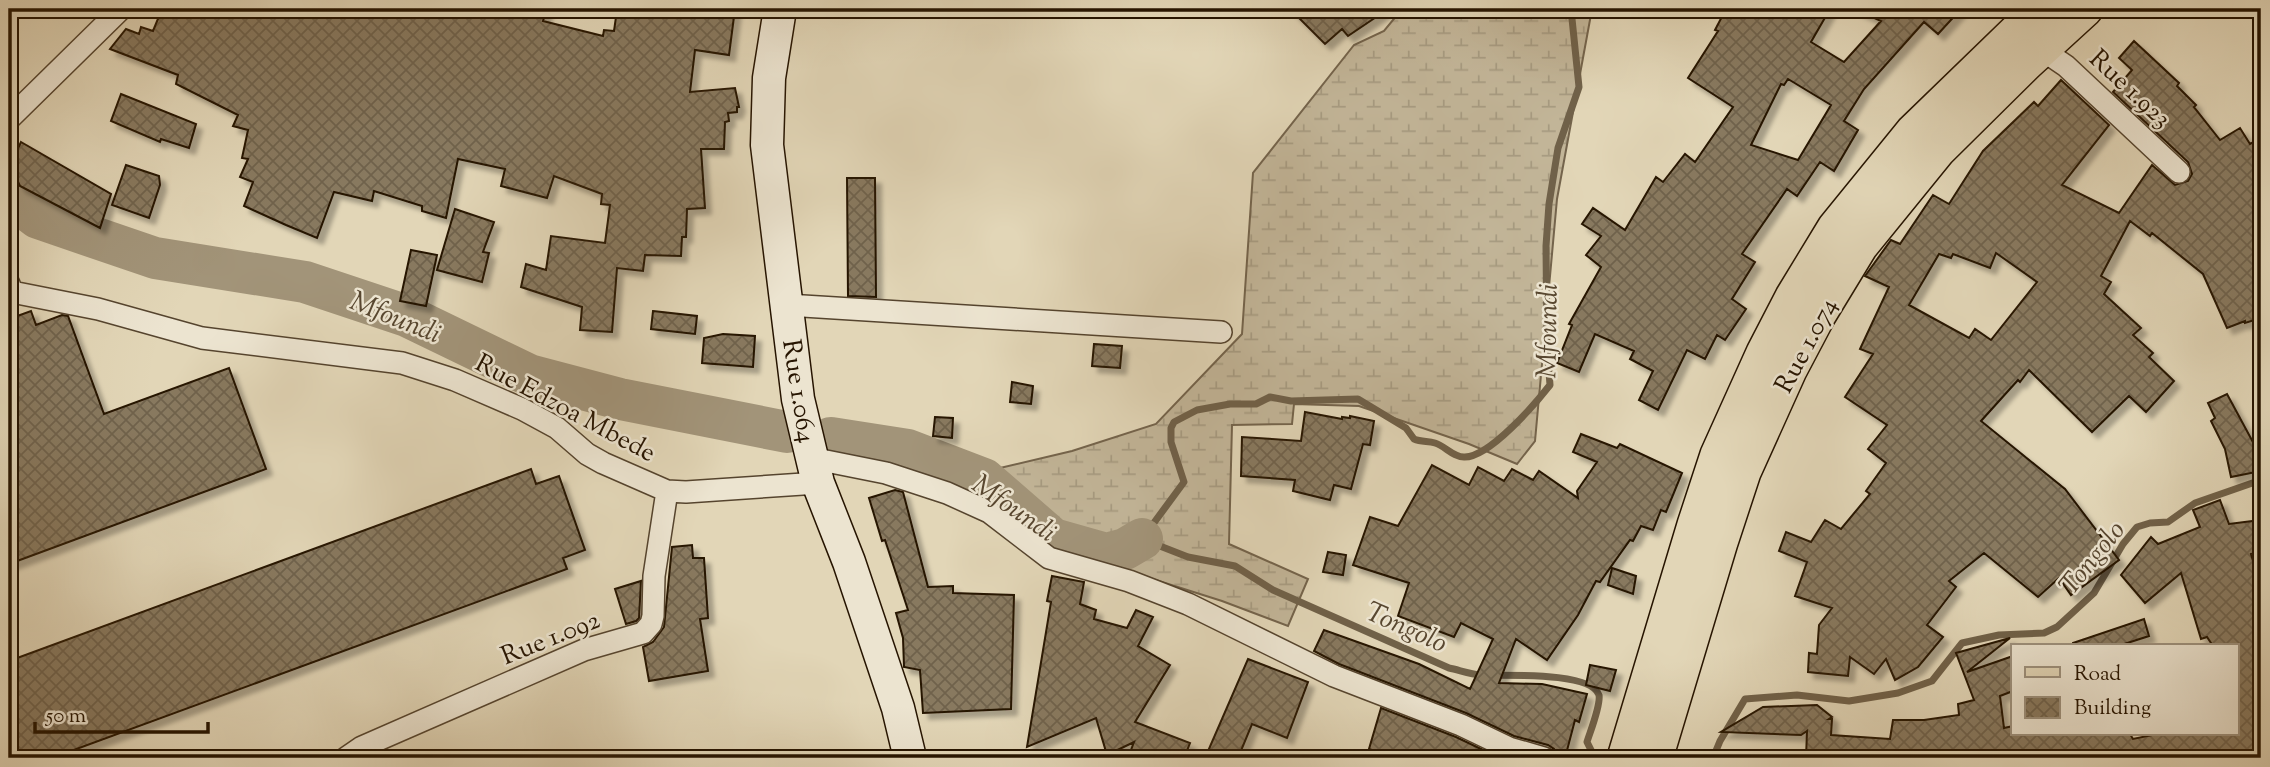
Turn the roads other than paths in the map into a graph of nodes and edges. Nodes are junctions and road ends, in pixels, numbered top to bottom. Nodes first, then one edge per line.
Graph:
1 (121, 9) edge
2 (780, 9) edge
3 (2040, 9) edge
4 (2085, 9) edge
5 (2024, 51) junction
6 (9, 119) edge
7 (2179, 172) dead end
8 (9, 284) edge
9 (787, 305) junction
10 (1221, 332) dead end
11 (814, 471) junction
12 (667, 491) junction
13 (346, 758) edge
14 (910, 758) edge
15 (1544, 758) edge
16 (1625, 758) edge
17 (1655, 758) edge

1 - 6 street
2 - 9 main road, Rue 1.064
3 - 5 main road, Rue 1.074
4 - 5 main road, Rue 1.074
5 - 7 street, Rue 1.923
5 - 16 main road, Rue 1.074
5 - 17 main road, Rue 1.074
8 - 12 street, Rue Edzoa Mbede
9 - 10 street
9 - 11 main road, Rue 1.064
11 - 12 street, Rue Edzoa Mbede
11 - 14 main road, Rue 1.064
11 - 15 street, Rue Edzoa Mbede
12 - 13 street, Rue 1.092

